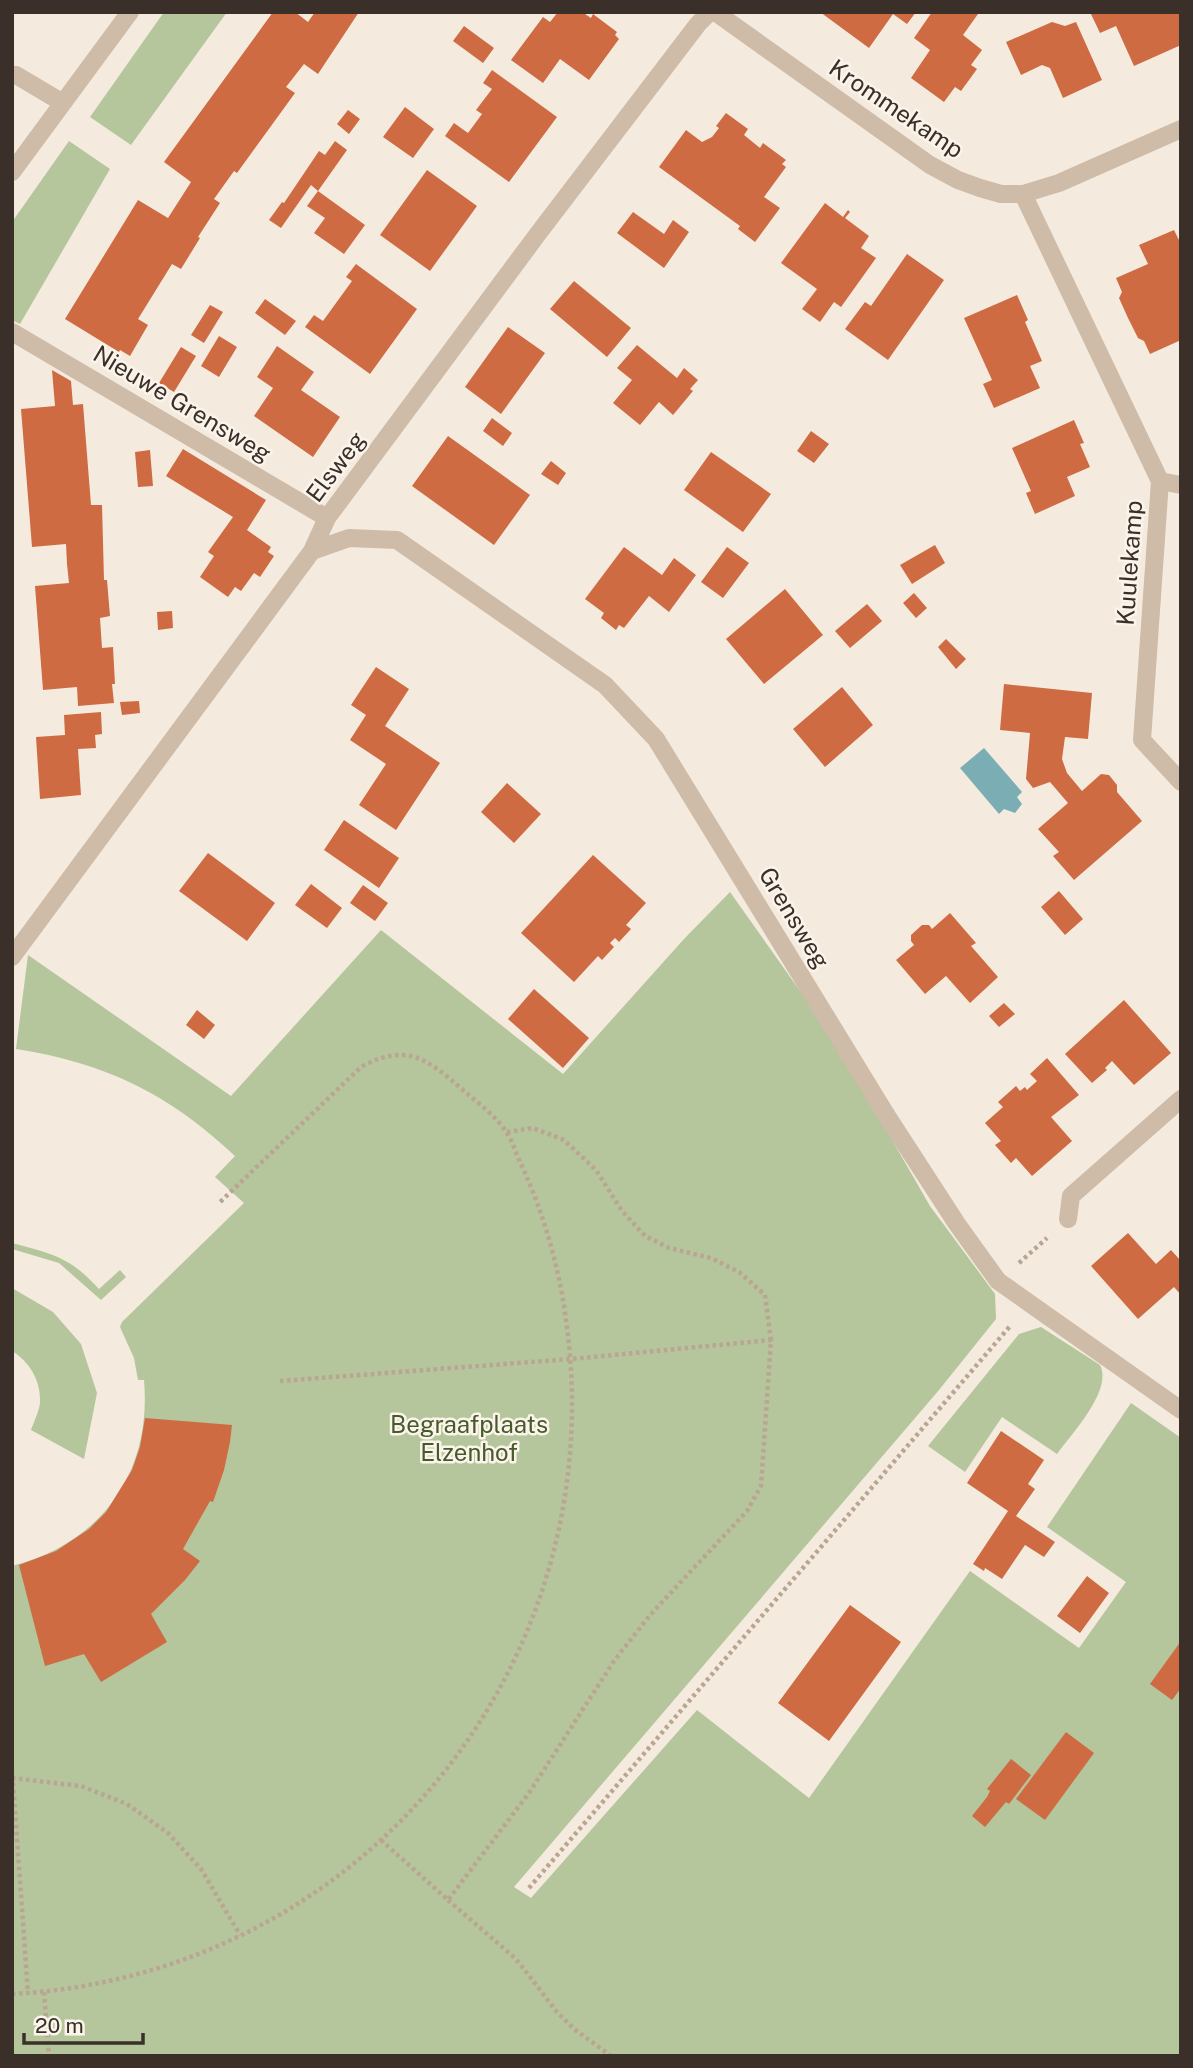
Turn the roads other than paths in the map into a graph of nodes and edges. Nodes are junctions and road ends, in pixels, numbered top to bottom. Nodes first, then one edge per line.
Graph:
1 (130, 12) edge
2 (713, 12) edge
3 (12, 75) edge
4 (63, 103) junction
5 (1181, 129) edge
6 (12, 172) edge
7 (1023, 194) junction
8 (12, 332) edge
9 (1160, 481) junction
10 (1181, 485) edge
11 (327, 518) junction
12 (312, 551) junction
13 (1181, 782) edge
14 (12, 957) edge
15 (1181, 1099) edge
16 (1068, 1219) road end
17 (1181, 1410) edge

1 - 4 street
2 - 7 street, Krommekamp
2 - 11 street, Elsweg
3 - 4 street
4 - 6 street
5 - 7 street, Krommekamp
7 - 9 street, Kuulekamp
8 - 11 street, Nieuwe Grensweg
9 - 10 street
9 - 13 street, Kuulekamp
11 - 12 street, Elsweg
12 - 14 street, Elsweg
12 - 17 street, Grensweg
15 - 16 street

